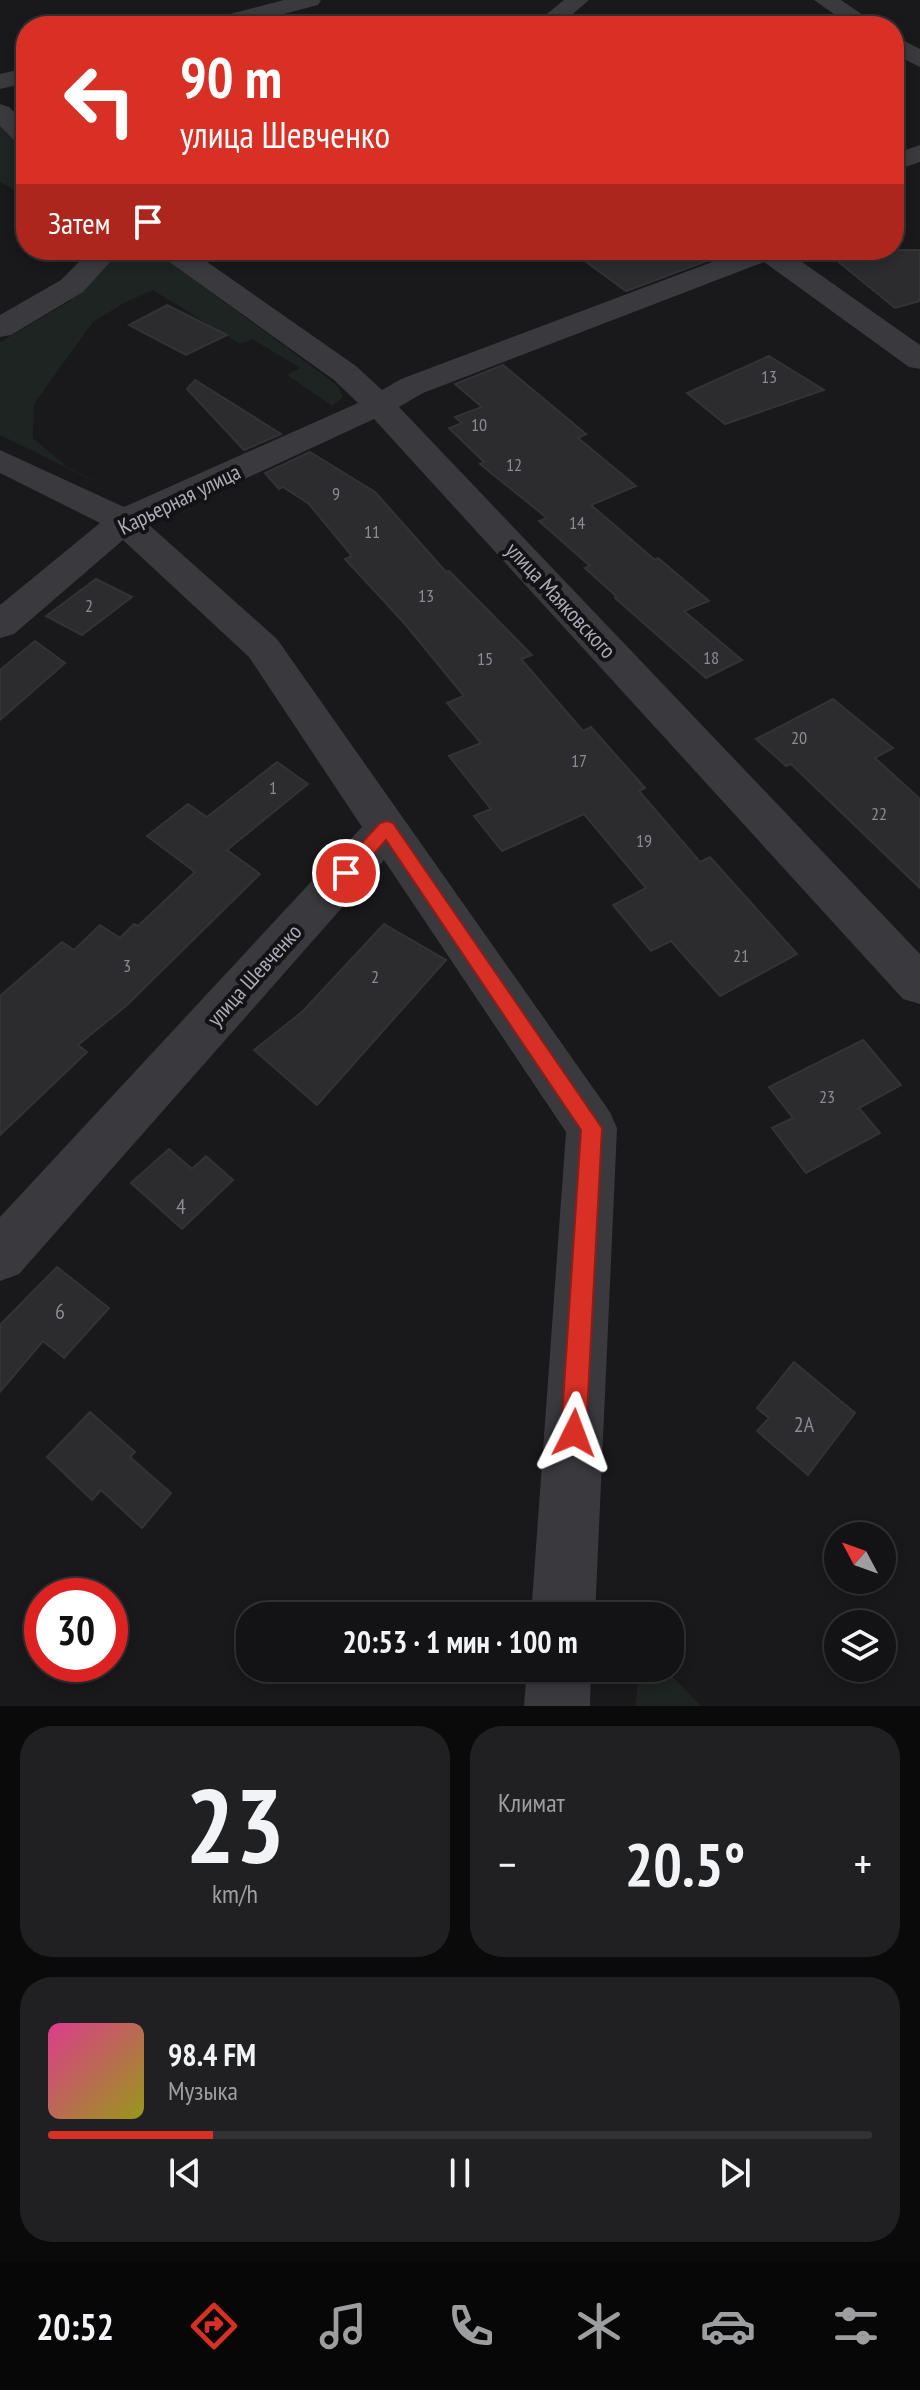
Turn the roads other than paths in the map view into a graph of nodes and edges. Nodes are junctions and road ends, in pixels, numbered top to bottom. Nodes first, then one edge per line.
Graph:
1 (310, 0) edge
2 (578, 0) edge
3 (825, 0) edge
4 (249, 16) edge
5 (557, 16) edge
6 (851, 16) edge
7 (0, 112) edge
8 (16, 127) edge
9 (97, 260) edge
10 (185, 260) edge
11 (743, 260) edge
12 (780, 260) edge
13 (0, 328) edge
14 (920, 360) edge
15 (379, 405) junction
16 (0, 460) edge
17 (124, 521) junction
18 (0, 625) edge
19 (387, 828) junction
20 (920, 985) edge
21 (0, 1256) edge
22 (564, 1602) edge
23 (558, 1682) edge
24 (557, 1706) edge

1 - 4 street
2 - 5 street
3 - 6 street
7 - 8 street
9 - 13 street
10 - 15 street, улица Маяковского
11 - 15 street, Карьерная улица
12 - 14 street
15 - 17 street, Карьерная улица
15 - 20 street, улица Маяковского
16 - 17 street
17 - 18 street, Карьерная улица
17 - 19 street
19 - 21 street, улица Шевченко
19 - 22 street
23 - 24 street

